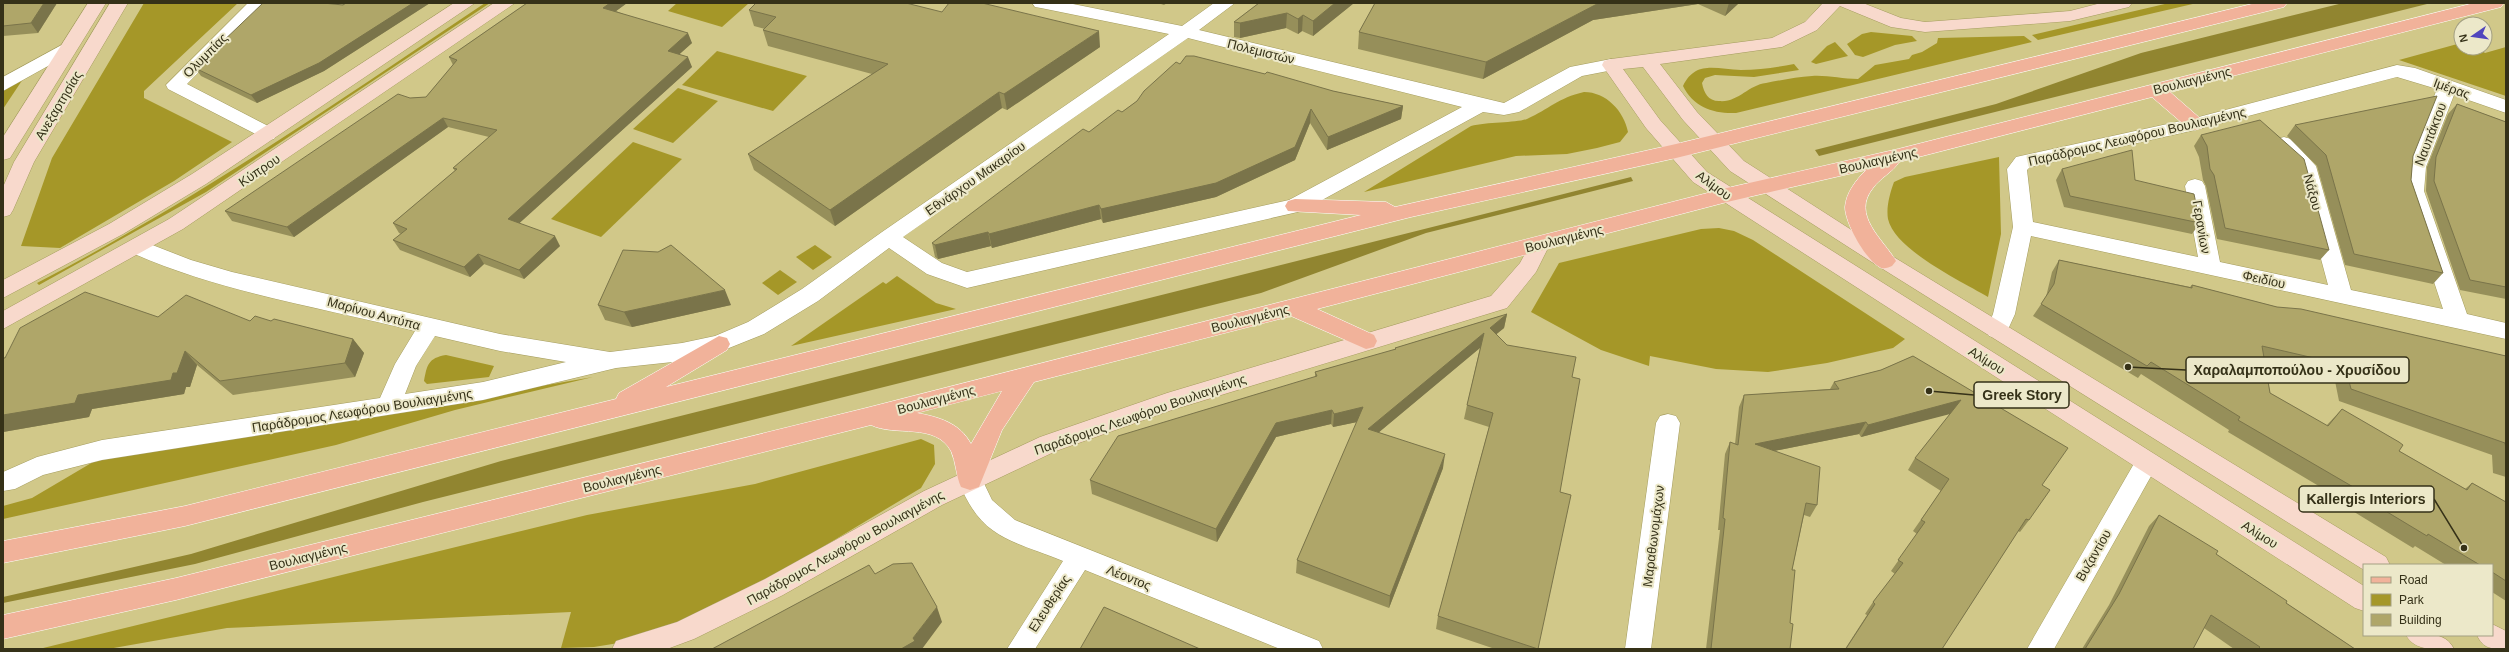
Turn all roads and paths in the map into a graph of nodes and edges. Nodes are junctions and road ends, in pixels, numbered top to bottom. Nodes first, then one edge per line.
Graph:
1 (97, 3) edge
2 (119, 3) edge
3 (258, 3) edge
4 (466, 3) edge
5 (506, 3) edge
6 (1040, 3) edge
7 (1226, 3) edge
8 (1833, 3) edge
9 (1847, 3) edge
10 (2122, 3) edge
11 (2278, 3) edge
12 (2495, 3) edge
13 (2450, 14) junction
14 (2506, 16) edge
15 (1186, 32) junction
16 (69, 47) junction
17 (1648, 61) junction
18 (1611, 65) junction
19 (2396, 71) joint
20 (3, 85) edge
21 (2448, 86) junction
22 (2156, 90) junction
23 (1480, 106) junction
24 (2506, 107) edge
25 (2248, 110) junction
26 (2195, 124) junction
27 (267, 134) junction
28 (1713, 142) junction
29 (1676, 151) junction
30 (3, 153) edge
31 (1898, 156) junction
32 (1767, 186) junction
33 (2195, 186) dead end
34 (1727, 195) junction
35 (4, 201) edge
36 (1295, 206) junction
37 (1411, 210) junction
38 (2023, 227) junction
39 (889, 237) junction
40 (1540, 244) junction
41 (137, 247) junction
42 (1884, 261) junction
43 (2210, 267) junction
44 (3, 290) edge
45 (2342, 296) junction
46 (1292, 307) junction
47 (2458, 320) junction
48 (3, 321) edge
49 (428, 328) junction
50 (1997, 330) junction
51 (2506, 331) edge
52 (1366, 342) junction
53 (719, 344) junction
54 (616, 359) junction
55 (1028, 374) junction
56 (388, 407) junction
57 (607, 411) junction
58 (866, 417) junction
59 (1668, 423) dead end
60 (2147, 462) junction
61 (970, 480) junction
62 (6, 482) dead end
63 (3, 552) edge
64 (1079, 557) junction
65 (2375, 564) edge
66 (2363, 599) edge
67 (3, 627) edge
68 (2421, 636) edge
69 (2492, 636) edge
70 (2506, 645) edge
71 (625, 649) edge
72 (1020, 649) edge
73 (1310, 649) edge
74 (1638, 649) edge
75 (2040, 649) edge
76 (2441, 649) edge

1 - 16 main road, Ανεξαρτησίας
2 - 35 main road, Ανεξαρτησίας
3 - 27 street, Ολυμπίας
4 - 27 main road, Κύπρου
5 - 41 main road, Κύπρου
6 - 15 street, Πολεμιστών
7 - 15 street, Εθνάρχου Μακαρίου
8 - 17 main road
9 - 10 main road
11 - 28 main road
12 - 13 main road, Βουλιαγμένης
13 - 14 main road
13 - 22 main road, Βουλιαγμένης
15 - 23 street, Πολεμιστών
15 - 39 street, Εθνάρχου Μακαρίου
16 - 20 street
16 - 30 main road, Ανεξαρτησίας
17 - 18 main road
17 - 28 main road
18 - 23 street
18 - 29 main road, Αλίμου
19 - 21 street, Ιμέρας
19 - 25 street, Παράδρομος Λεωφόρου Βουλιαγμένης
21 - 24 street, Ιμέρας
21 - 47 street, Ναυπάκτου
22 - 26 main road
22 - 31 main road, Βουλιαγμένης
23 - 36 street
25 - 26 street, Παράδρομος Λεωφόρου Βουλιαγμένης
25 - 45 street, Νάξου
26 - 38 street, Παράδρομος Λεωφόρου Βουλιαγμένης
27 - 44 main road, Κύπρου
28 - 29 main road
28 - 32 main road
29 - 34 main road, Αλίμου
29 - 37 main road
31 - 32 main road, Βουλιαγμένης
31 - 42 main road
32 - 34 main road, Βουλιαγμένης
32 - 42 main road
33 - 43 street, Γερανίων
34 - 40 main road, Βουλιαγμένης
34 - 60 main road, Αλίμου
36 - 37 main road
36 - 39 street
37 - 57 main road
38 - 43 street, Φειδίου
38 - 50 street, Παράδρομος Λεωφόρου Βουλιαγμένης
39 - 53 street, Εθνάρχου Μακαρίου
40 - 46 main road, Βουλιαγμένης
40 - 52 main road, Παράδρομος Λεωφόρου Βουλιαγμένης
41 - 48 main road, Κύπρου
41 - 49 street, Μαρίνου Αντύπα
42 - 50 main road
43 - 45 street, Φειδίου
45 - 47 street, Φειδίου
46 - 52 main road
46 - 55 main road, Βουλιαγμένης
47 - 51 street, Φειδίου
49 - 54 street, Μαρίνου Αντύπα
49 - 56 street
50 - 65 main road
52 - 61 main road, Παράδρομος Λεωφόρου Βουλιαγμένης
53 - 54 street, Παράδρομος Λεωφόρου Βουλιαγμένης
53 - 57 main road
54 - 56 street, Παράδρομος Λεωφόρου Βουλιαγμένης
55 - 58 main road, Βουλιαγμένης
55 - 61 main road
56 - 62 street, Παράδρομος Λεωφόρου Βουλιαγμένης
57 - 63 main road
58 - 61 main road
58 - 67 main road, Βουλιαγμένης
59 - 74 street, Μαραθωνομάχων
60 - 66 main road, Αλίμου
60 - 75 street, Βυζαντίου
61 - 64 street, Λέοντος
61 - 71 main road, Παράδρομος Λεωφόρου Βουλιαγμένης
64 - 72 street, Ελευθερίας
64 - 73 street, Λέοντος
68 - 76 main road
69 - 70 main road

